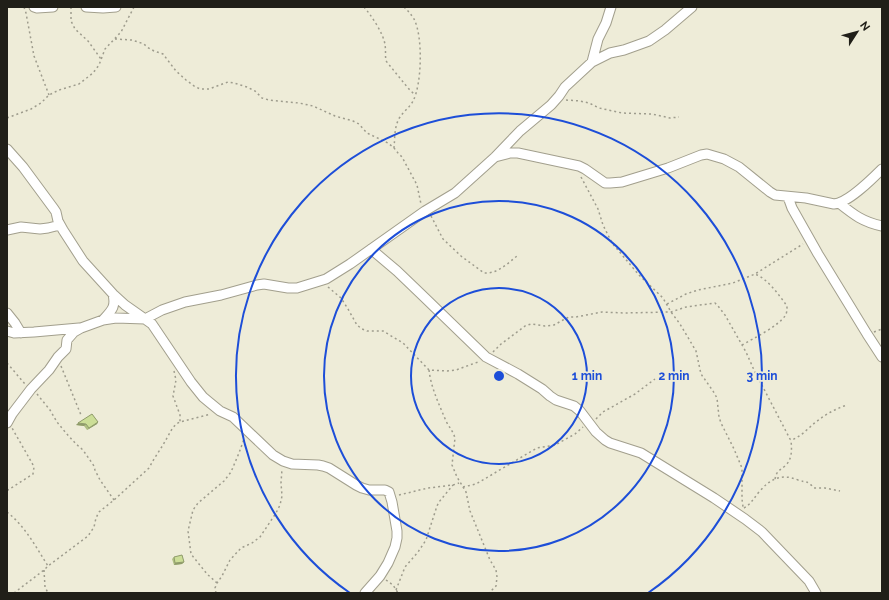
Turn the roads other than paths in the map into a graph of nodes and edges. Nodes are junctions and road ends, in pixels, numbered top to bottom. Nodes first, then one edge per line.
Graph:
1 (34, 7) edge
2 (53, 7) edge
3 (86, 7) edge
4 (116, 7) edge
5 (611, 7) edge
6 (692, 7) edge
7 (592, 62) junction
8 (7, 149) edge
9 (495, 157) junction
10 (882, 169) edge
11 (788, 196) junction
12 (839, 203) junction
13 (60, 225) junction
14 (882, 226) edge
15 (7, 230) edge
16 (371, 249) junction
17 (112, 294) junction
18 (7, 313) edge
19 (145, 318) junction
20 (103, 320) junction
21 (81, 328) junction
22 (7, 331) edge
23 (21, 333) junction
24 (882, 357) edge
25 (7, 422) edge
26 (365, 593) edge
27 (816, 593) edge

1 - 2 street
3 - 4 street
5 - 7 street
6 - 7 street
7 - 9 street
8 - 13 street
9 - 11 street
9 - 16 street
10 - 12 street
11 - 12 street
11 - 24 street
12 - 14 street
13 - 15 street
13 - 17 street
16 - 19 street
16 - 27 street
17 - 19 street
17 - 20 street
18 - 23 street
19 - 20 street
19 - 26 street
20 - 21 street
21 - 23 street
21 - 25 street
22 - 23 street

